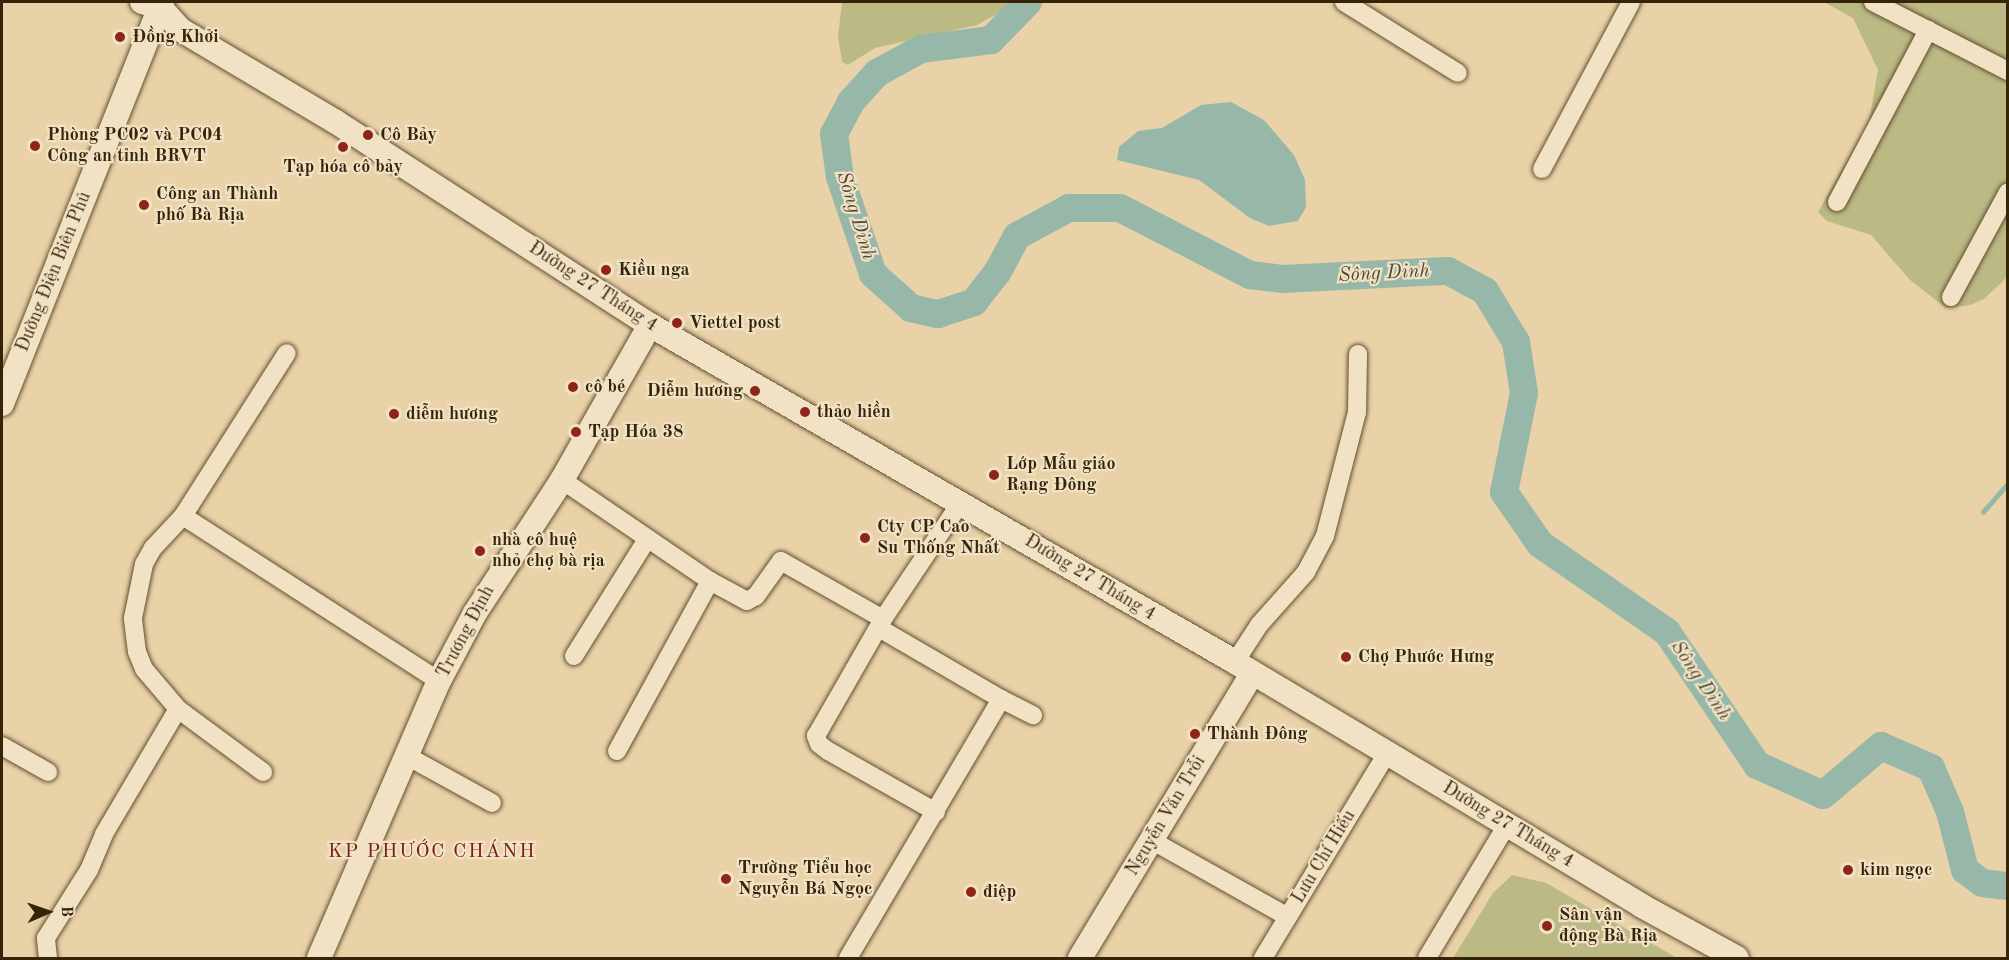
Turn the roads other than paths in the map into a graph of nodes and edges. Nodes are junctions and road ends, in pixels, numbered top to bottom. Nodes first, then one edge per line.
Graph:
1 (1344, 2) edge
2 (1630, 2) edge
3 (1873, 2) edge
4 (155, 3) edge
5 (1928, 30) junction
6 (2007, 71) edge
7 (1458, 73) dead end
8 (1542, 169) dead end
9 (2007, 192) edge
10 (1837, 202) dead end
11 (1951, 297) dead end
12 (650, 325) junction
13 (287, 353) dead end
14 (1358, 354) dead end
15 (2, 404) edge
16 (562, 480) junction
17 (961, 502) junction
18 (183, 516) junction
19 (647, 539) junction
20 (710, 581) junction
21 (881, 624) junction
22 (574, 656) dead end
23 (1244, 668) junction
24 (440, 681) junction
25 (1001, 699) junction
26 (178, 709) junction
27 (1033, 715) dead end
28 (2, 746) edge
29 (617, 751) dead end
30 (1386, 755) junction
31 (406, 756) junction
32 (48, 772) dead end
33 (263, 772) dead end
34 (492, 803) dead end
35 (936, 812) junction
36 (1508, 823) junction
37 (1150, 840) junction
38 (1288, 917) junction
39 (48, 958) edge
40 (319, 958) edge
41 (848, 958) edge
42 (1080, 958) edge
43 (1263, 958) edge
44 (1427, 958) edge
45 (1737, 958) edge

1 - 7 street
2 - 8 street
3 - 5 street
4 - 12 street, Đường 27 Tháng 4
4 - 15 street, Đường Điện Biên Phủ
5 - 6 street
5 - 10 street
9 - 11 street
12 - 16 street, Trương Định
12 - 17 street, Đường 27 Tháng 4
13 - 18 street
14 - 23 street
16 - 19 street
16 - 24 street, Trương Định
17 - 21 street
17 - 23 street, Đường 27 Tháng 4
18 - 24 street
18 - 26 street
19 - 20 street
19 - 22 street
20 - 21 street
20 - 29 street
21 - 25 street
21 - 35 street
23 - 30 street, Đường 27 Tháng 4
23 - 37 street, Nguyễn Văn Trỗi
24 - 31 street, Trương Định
25 - 27 street
25 - 35 street
26 - 33 street
26 - 39 street
28 - 32 street
30 - 36 street, Đường 27 Tháng 4
30 - 38 street, Lưu Chí Hiếu
31 - 34 street
31 - 40 street, Trương Định
35 - 41 street
36 - 44 street
36 - 45 street, Đường 27 Tháng 4
37 - 38 street
37 - 42 street, Nguyễn Văn Trỗi
38 - 43 street, Lưu Chí Hiếu

